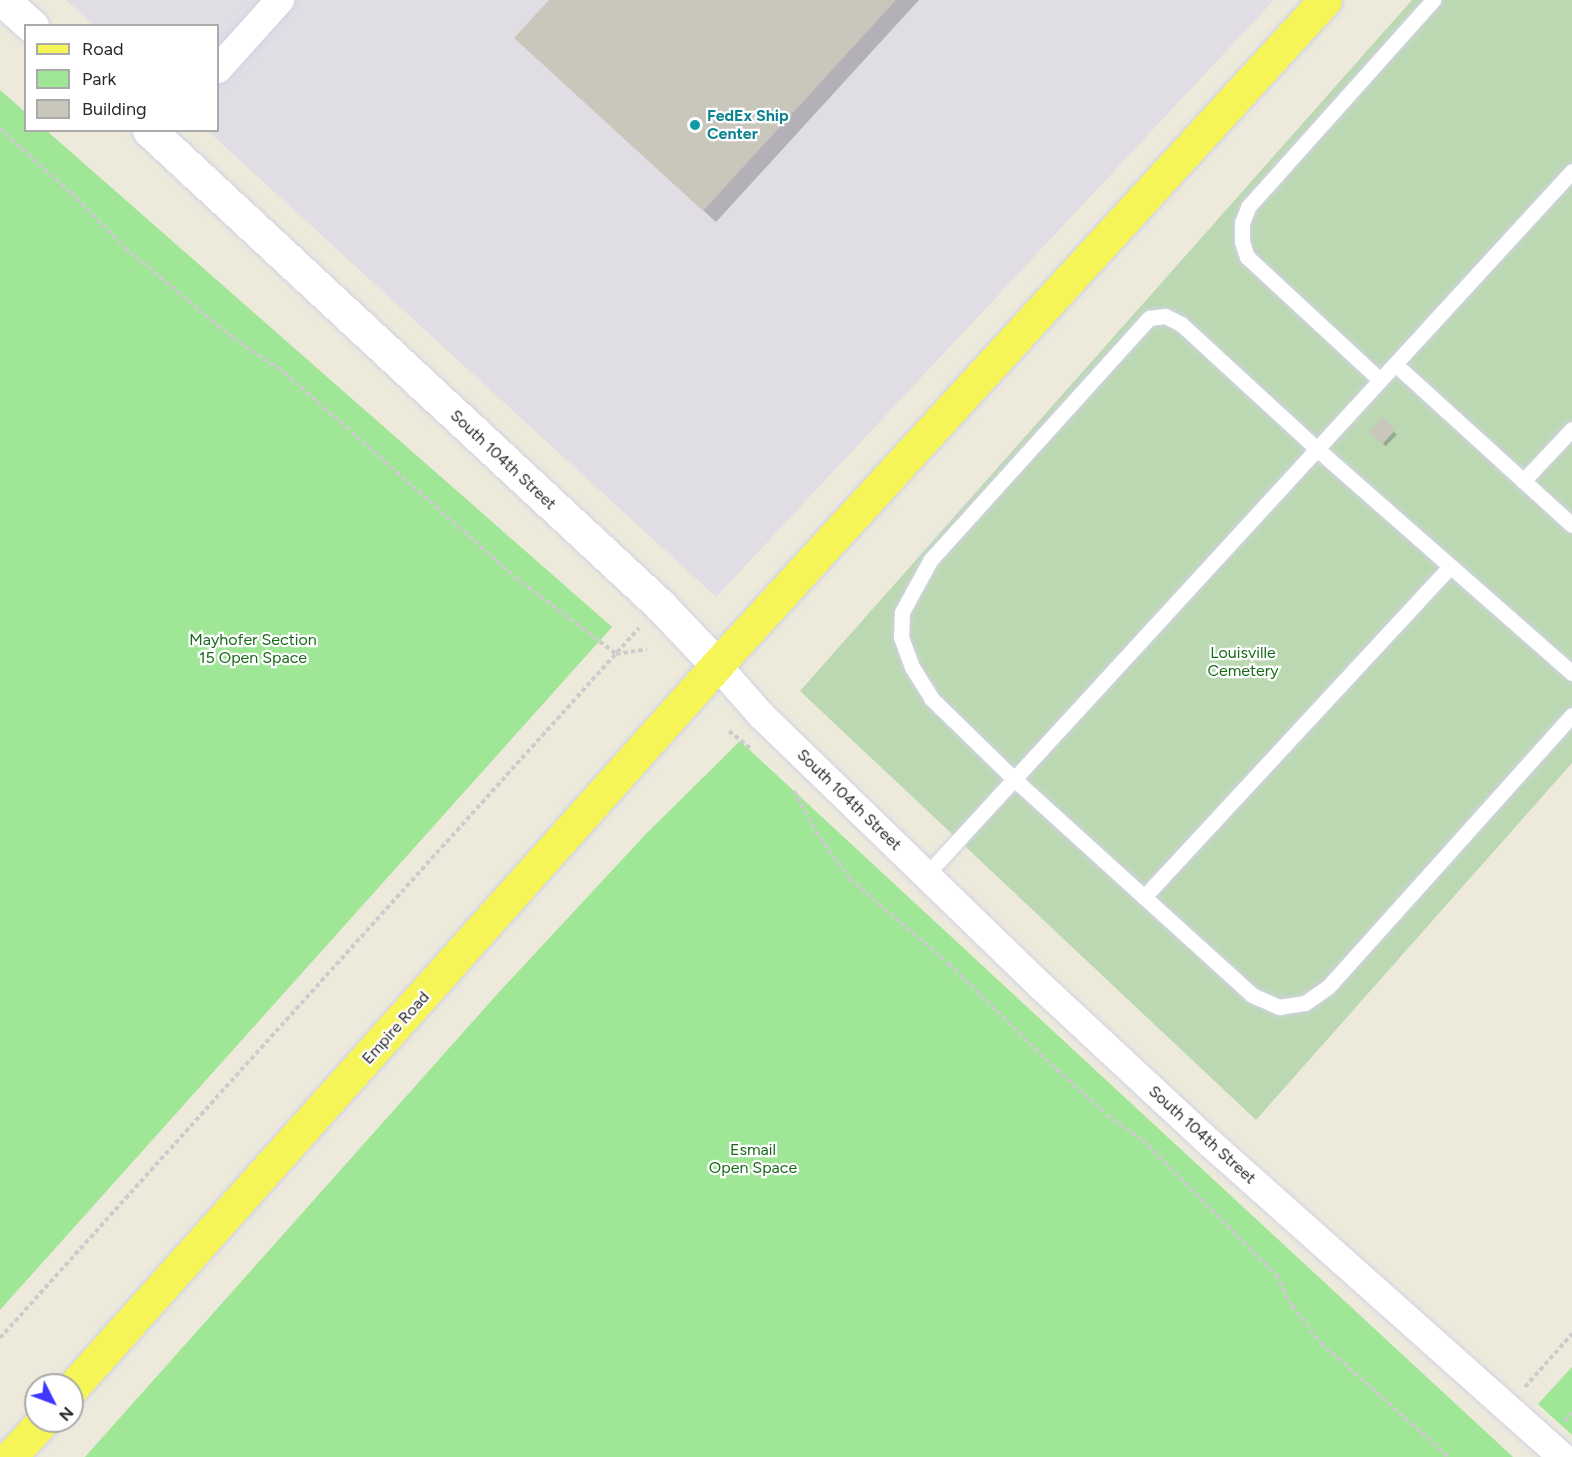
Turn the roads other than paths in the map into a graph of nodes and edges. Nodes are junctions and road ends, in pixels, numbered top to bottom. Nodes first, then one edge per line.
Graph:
1 (3, 0) edge
2 (280, 0) edge
3 (1325, 0) edge
4 (1433, 0) edge
5 (30, 24) edge
6 (219, 68) edge
7 (156, 133) edge
8 (1572, 171) edge
9 (1395, 364) junction
10 (1380, 380) junction
11 (1572, 429) edge
12 (1317, 449) junction
13 (1523, 481) junction
14 (1572, 525) edge
15 (1450, 567) junction
16 (717, 665) junction
17 (1572, 673) edge
18 (1572, 715) edge
19 (1014, 779) junction
20 (926, 875) junction
21 (1144, 897) junction
22 (84, 1375) edge
23 (32, 1433) edge
24 (10, 1457) edge
25 (1563, 1457) edge

1 - 5 street
2 - 6 street
3 - 16 main road, Empire Road
4 - 10 lane
7 - 16 street, South 104th Street
8 - 9 lane
9 - 10 lane
9 - 13 lane
10 - 12 lane
11 - 13 lane
12 - 15 lane
12 - 19 lane
12 - 19 lane
13 - 14 lane
15 - 17 lane
15 - 21 lane
16 - 20 street, South 104th Street
16 - 22 main road, Empire Road
18 - 21 lane
19 - 20 lane
19 - 21 lane
20 - 25 street, South 104th Street
23 - 24 main road

